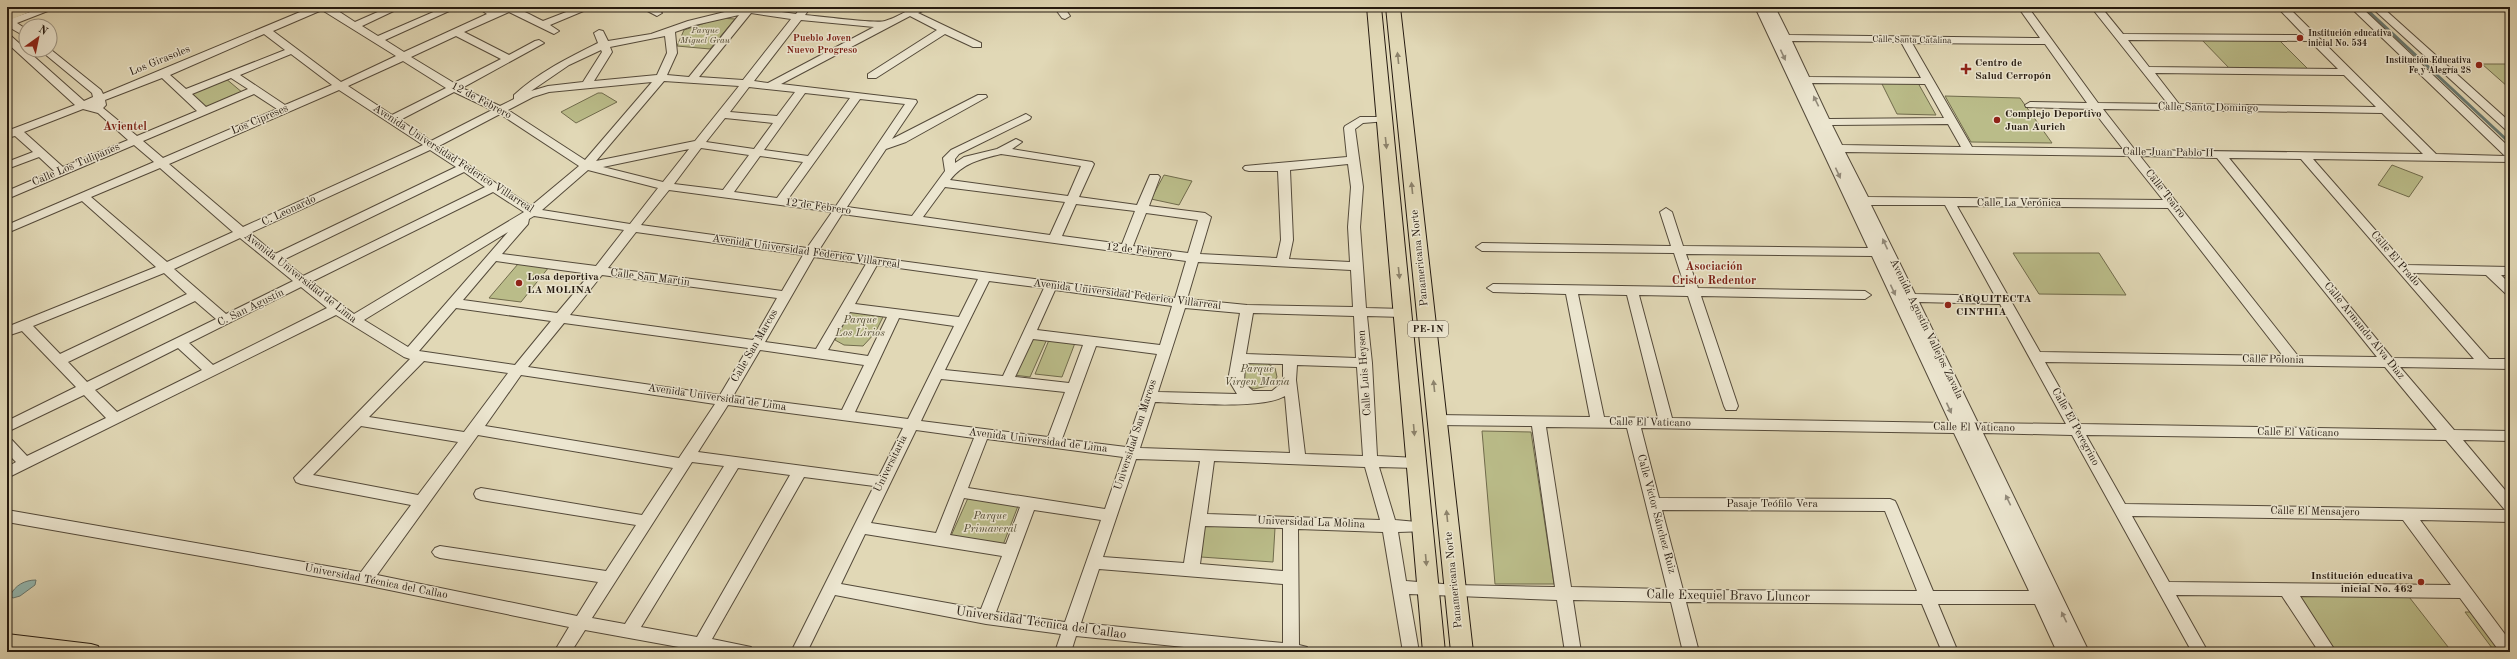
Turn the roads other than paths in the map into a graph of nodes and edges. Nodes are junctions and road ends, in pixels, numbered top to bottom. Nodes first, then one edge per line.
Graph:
1 (19, 7) edge
2 (36, 7) edge
3 (53, 7) edge
4 (320, 7) edge
5 (325, 7) edge
6 (397, 7) edge
7 (453, 7) edge
8 (482, 7) edge
9 (588, 7) edge
10 (645, 7) edge
11 (926, 7) edge
12 (1059, 7) edge
13 (1374, 7) edge
14 (1393, 7) edge
15 (1760, 7) edge
16 (1770, 7) edge
17 (2023, 7) edge
18 (2096, 7) edge
19 (2282, 7) edge
20 (2355, 7) edge
21 (2376, 7) edge
22 (2504, 7) edge
23 (510, 8) edge
24 (749, 9) edge
25 (910, 9) edge
26 (802, 12) edge
27 (2510, 12) edge
28 (657, 13) dead end
29 (495, 15) junction
30 (1065, 16) dead end
31 (8, 18) edge
32 (542, 25) junction
33 (886, 25) junction
34 (354, 26) junction
35 (18, 27) edge
36 (265, 30) junction
37 (944, 30) junction
38 (670, 31) junction
39 (458, 32) junction
40 (554, 32) dead end
41 (599, 34) dead end
42 (2120, 37) junction
43 (7, 38) edge
44 (1780, 38) junction
45 (2314, 38) junction
46 (377, 40) junction
47 (1905, 40) junction
48 (2049, 41) junction
49 (539, 43) dead end
50 (603, 45) junction
51 (977, 45) dead end
52 (290, 51) junction
53 (54, 58) edge
54 (404, 58) junction
55 (509, 59) junction
56 (2147, 70) junction
57 (2348, 72) junction
58 (163, 74) junction
59 (232, 74) junction
60 (872, 76) dead end
61 (661, 78) junction
62 (692, 79) junction
63 (1806, 80) junction
64 (1928, 81) junction
65 (744, 83) junction
66 (340, 86) junction
67 (586, 86) junction
68 (769, 86) junction
69 (454, 88) junction
70 (803, 89) junction
71 (255, 90) junction
72 (183, 94) junction
73 (858, 95) junction
74 (982, 97) dead end
75 (100, 100) junction
76 (80, 102) junction
77 (510, 103) junction
78 (2030, 105) dead end
79 (2096, 107) junction
80 (2177, 108) junction
81 (499, 109) junction
82 (284, 110) junction
83 (2386, 110) junction
84 (204, 111) junction
85 (720, 114) junction
86 (1026, 117) dead end
87 (1383, 119) junction
88 (2505, 119) edge
89 (392, 120) junction
90 (780, 120) junction
91 (1951, 121) junction
92 (1826, 122) junction
93 (2510, 128) edge
94 (9, 129) edge
95 (137, 140) junction
96 (1016, 142) dead end
97 (698, 144) junction
98 (430, 146) junction
99 (883, 146) junction
100 (1833, 148) junction
101 (1968, 150) junction
102 (1001, 151) junction
103 (40, 152) junction
104 (756, 153) junction
105 (2132, 153) junction
106 (2220, 154) junction
107 (2510, 154) edge
108 (2304, 156) junction
109 (2434, 158) junction
110 (812, 160) junction
111 (1354, 160) junction
112 (2510, 160) edge
113 (162, 162) junction
114 (7, 166) edge
115 (586, 166) junction
116 (1284, 167) junction
117 (464, 168) junction
118 (1249, 168) dead end
119 (61, 171) junction
120 (951, 171) junction
121 (1154, 177) dead end
122 (944, 183) junction
123 (666, 186) junction
124 (494, 187) junction
125 (726, 194) junction
126 (7, 195) edge
127 (82, 196) junction
128 (1073, 200) junction
129 (1865, 201) junction
130 (780, 202) junction
131 (1948, 202) junction
132 (2172, 204) junction
133 (1141, 208) junction
134 (837, 210) junction
135 (532, 212) junction
136 (1666, 212) dead end
137 (914, 221) junction
138 (633, 228) junction
139 (7, 229) edge
140 (242, 233) junction
141 (1054, 240) junction
142 (1482, 247) dead end
143 (1126, 249) junction
144 (1678, 250) junction
145 (1875, 252) junction
146 (810, 253) junction
147 (493, 257) junction
148 (1194, 258) junction
149 (274, 259) junction
150 (873, 262) junction
151 (1282, 263) junction
152 (1356, 266) junction
153 (165, 268) junction
154 (2404, 270) junction
155 (599, 271) junction
156 (2490, 271) junction
157 (2510, 271) edge
158 (985, 277) junction
159 (303, 282) junction
160 (1051, 286) junction
161 (1493, 288) dead end
162 (1571, 289) junction
163 (1632, 290) junction
164 (2510, 291) edge
165 (1692, 292) junction
166 (196, 295) junction
167 (783, 295) junction
168 (1865, 295) dead end
169 (1911, 298) junction
170 (2003, 300) junction
171 (454, 303) junction
172 (1180, 303) junction
173 (847, 307) junction
174 (336, 309) junction
175 (1247, 309) junction
176 (1360, 311) junction
177 (894, 313) junction
178 (1403, 313) junction
179 (560, 318) junction
180 (225, 320) junction
181 (353, 321) junction
182 (961, 322) junction
183 (24, 325) junction
184 (7, 332) edge
185 (1029, 334) junction
186 (1091, 341) junction
187 (180, 342) junction
188 (756, 346) junction
189 (1164, 350) junction
190 (820, 353) junction
191 (415, 355) junction
192 (2035, 357) junction
193 (1240, 358) junction
194 (58, 361) junction
195 (872, 361) junction
196 (1290, 361) junction
197 (2294, 361) junction
198 (2388, 362) junction
199 (1365, 363) junction
200 (2486, 363) junction
201 (2510, 364) edge
202 (212, 371) junction
203 (517, 371) junction
204 (936, 374) junction
205 (1007, 381) junction
206 (1290, 381) junction
207 (1072, 388) junction
208 (84, 389) junction
209 (1149, 397) junction
210 (1258, 398) junction
211 (724, 400) junction
212 (1731, 406) dead end
213 (846, 416) junction
214 (115, 419) junction
215 (357, 420) junction
216 (1438, 420) junction
217 (1538, 421) junction
218 (1598, 422) junction
219 (1633, 423) junction
220 (1666, 423) junction
221 (911, 424) junction
222 (7, 426) edge
223 (1959, 428) junction
224 (1974, 428) junction
225 (2076, 430) junction
226 (471, 433) junction
227 (982, 434) junction
228 (2450, 435) junction
229 (2510, 436) edge
230 (1053, 443) junction
231 (7, 444) edge
232 (1131, 453) junction
233 (1208, 456) junction
234 (1298, 458) junction
235 (685, 460) junction
236 (1370, 460) junction
237 (734, 462) junction
238 (25, 463) junction
239 (1417, 463) junction
240 (800, 471) junction
241 (7, 473) edge
242 (882, 482) junction
243 (959, 492) junction
244 (481, 494) dead end
245 (420, 501) junction
246 (1029, 504) junction
247 (1654, 504) junction
248 (2510, 506) edge
249 (2121, 510) junction
250 (2407, 514) junction
251 (7, 516) edge
252 (1109, 516) junction
253 (2510, 516) edge
254 (1200, 520) junction
255 (646, 521) junction
256 (1290, 522) junction
257 (1389, 525) junction
258 (860, 527) junction
259 (1423, 527) junction
260 (941, 540) junction
261 (1010, 551) junction
262 (440, 552) dead end
263 (1093, 562) junction
264 (1191, 570) junction
265 (610, 578) junction
266 (1291, 578) junction
267 (365, 579) junction
268 (1400, 587) junction
269 (830, 588) junction
270 (2165, 588) junction
271 (1428, 589) junction
272 (2287, 590) junction
273 (1455, 591) junction
274 (2465, 592) junction
275 (1566, 594) junction
276 (1678, 596) junction
277 (1928, 598) junction
278 (2055, 598) junction
279 (2039, 599) junction
280 (986, 617) junction
281 (580, 623) junction
282 (1070, 629) junction
283 (630, 632) junction
284 (7, 642) edge
285 (701, 644) junction
286 (91, 652) edge
287 (562, 652) edge
288 (744, 652) edge
289 (798, 652) edge
290 (1063, 652) edge
291 (1296, 652) edge
292 (1411, 652) edge
293 (1434, 652) edge
294 (1462, 652) edge
295 (1573, 652) edge
296 (1691, 652) edge
297 (1950, 652) edge
298 (2065, 652) edge
299 (2081, 652) edge
300 (2200, 652) edge
301 (2328, 652) edge
302 (2509, 652) edge

1 - 31 main road
2 - 31 main road
3 - 31 street
4 - 36 street, Los Girasoles
5 - 34 street, 12 de Febrero
6 - 34 street
7 - 46 street
8 - 29 street
9 - 32 street
10 - 28 street
11 - 25 street
12 - 30 street
13 - 87 highway, Panamericana Norte / PE-1N
216 -> 14 highway, Panamericana Norte / PE-1N
15 - 44 street, Avenida Agustín Vallejos Zavala
16 - 44 street, Avenida Agustín Vallejos Zavala
17 - 48 street, Calle Teatro
18 - 42 street
19 - 45 street
20 - 107 street
21 - 88 street
22 - 27 street
23 - 29 street, Los Cipreses
23 - 32 street
24 - 26 street
24 - 38 street
24 - 62 street
25 - 33 street
25 - 37 street
26 - 33 street
26 - 65 street
29 - 39 street, Los Cipreses
31 - 35 street
32 - 40 street
33 - 68 street
34 - 46 street, 12 de Febrero
36 - 52 street, Avenida Universidad Federico Villarreal
36 - 58 street, Los Girasoles
37 - 51 street
37 - 60 street
38 - 50 street
38 - 61 street
39 - 54 street, Los Cipreses
39 - 55 street
41 - 50 street
42 - 45 street
42 - 56 street
43 - 76 street, Avenida Universidad de Lima
44 - 47 street, Calle Santa Catalina
44 - 63 street, Avenida Agustín Vallejos Zavala
44 -> 100 street, Avenida Agustín Vallejos Zavala
45 - 57 street
46 - 54 street, 12 de Febrero
47 - 48 street, Calle Santa Catalina
47 - 64 street
48 - 79 street, Calle Teatro
49 - 55 street
50 - 67 street
50 - 77 street
52 - 59 street
52 - 66 street, Avenida Universidad Federico Villarreal
53 - 75 street, Avenida Universidad de Lima
54 - 66 street, Los Cipreses
54 - 69 street, 12 de Febrero
55 - 69 street
56 - 57 street
56 - 80 street
57 - 83 street
58 - 72 street
58 - 75 street, Los Girasoles
59 - 71 street
59 - 72 street
61 - 62 street
61 - 67 street
61 - 115 street
62 - 65 street
63 - 64 street
92 -> 63 street, Avenida Agustín Vallejos Zavala
64 - 91 street
65 - 68 street
65 - 85 street
66 - 82 street, Los Cipreses
66 - 89 street, Avenida Universidad Federico Villarreal
67 - 77 street
68 - 70 street
69 - 81 street, 12 de Febrero
69 - 89 street
70 - 73 street
70 - 90 street
71 - 82 street
71 - 84 street, Calle Los Tulipanes
72 - 84 street
73 - 99 street, Calle San Marcos
73 - 110 street
74 - 99 street
75 - 76 street, Los Girasoles
75 - 76 street, Avenida Universidad de Lima
75 - 95 street, Avenida Universidad de Lima
76 - 94 street, Los Girasoles
77 - 81 street, C. Leonardo
78 - 79 street, Calle Santo Domingo
79 - 80 street, Calle Santo Domingo
79 - 105 street, Calle Teatro
80 - 83 street, Calle Santo Domingo
81 - 98 street, C. Leonardo
81 - 115 street, 12 de Febrero
82 - 113 street, Los Cipreses
83 - 109 street
84 - 95 street, Calle Los Tulipanes
85 - 90 street
85 - 97 street
86 - 120 street
87 - 111 street, Calle Luis Heysen
87 -> 178 highway, Panamericana Norte / PE-1N
88 - 93 street
89 - 98 street, Avenida Universidad Federico Villarreal
90 - 104 street
91 - 92 street
91 - 101 street
92 - 100 street, Avenida Agustín Vallejos Zavala
94 - 103 street
95 - 113 street, Avenida Universidad de Lima
95 - 119 street, Calle Los Tulipanes
96 - 102 street
97 - 104 street
97 - 115 street
97 - 123 street
98 - 117 street, Avenida Universidad Federico Villarreal
98 - 140 street, C. Leonardo
99 - 134 street, Calle San Marcos
100 - 101 street, Calle Juan Pablo II
100 - 129 street, Avenida Agustín Vallejos Zavala
100 -> 145 street, Avenida Agustín Vallejos Zavala
101 - 105 street, Calle Juan Pablo II
102 - 120 street
102 - 128 street
103 - 114 street
103 - 119 street
104 - 110 street
104 - 125 street
105 - 106 street, Calle Juan Pablo II
105 - 132 street, Calle Teatro
106 - 108 street, Calle Juan Pablo II
106 - 198 street, Calle Armando Alva Diaz
108 - 109 street, Calle Juan Pablo II
108 - 154 street, Calle El Prado
109 - 112 street, Calle Juan Pablo II
110 - 130 street
111 - 116 street
111 - 152 street, Calle Luis Heysen
113 - 127 street, Los Cipreses
113 - 140 street, Avenida Universidad de Lima
115 - 123 street, 12 de Febrero
115 - 135 street
116 - 118 street
116 - 151 street
117 - 124 street, Avenida Universidad Federico Villarreal
117 - 149 street
119 - 126 street, Calle Los Tulipanes
120 - 122 street
121 - 133 street
122 - 128 street
122 - 137 street
123 - 125 street, 12 de Febrero
123 - 138 street
124 - 135 street, Avenida Universidad Federico Villarreal
124 - 159 street, C. San Agustín
125 - 130 street, 12 de Febrero
127 - 139 street, Los Cipreses
127 - 153 street
128 - 133 street
128 - 141 street
129 - 131 street, Calle La Verónica
169 -> 129 street, Avenida Agustín Vallejos Zavala
130 - 134 street, 12 de Febrero
131 - 132 street, Calle La Verónica
131 - 170 street, Calle El Peregrino
132 - 197 street, Calle Teatro
133 - 143 street
133 - 148 street, Universidad San Marcos
134 - 137 street, 12 de Febrero
134 - 146 street, Calle San Marcos
135 - 138 street, Avenida Universidad Federico Villarreal
135 - 147 street
135 - 181 street
136 - 144 street
137 - 141 street, 12 de Febrero
138 - 146 street, Avenida Universidad Federico Villarreal
138 - 155 street
140 - 149 street, Avenida Universidad de Lima
140 - 153 street, C. Leonardo
141 - 143 street, 12 de Febrero
142 - 144 street
143 - 148 street, 12 de Febrero
144 - 145 street
144 - 165 street
145 -> 223 street, Avenida Agustín Vallejos Zavala
146 - 150 street, Avenida Universidad Federico Villarreal
146 - 167 street, Calle San Marcos
147 - 155 street, Calle San Martin
147 - 171 street
148 - 151 street, 12 de Febrero
148 - 172 street, Universidad San Marcos
149 - 159 street, Avenida Universidad de Lima
150 - 158 street, Avenida Universidad Federico Villarreal
150 - 173 street
151 - 152 street, 12 de Febrero
152 - 176 street, Calle Luis Heysen
153 - 166 street
153 - 183 street, C. Leonardo
154 - 156 street
154 - 200 street, Calle El Prado
155 - 167 street, Calle San Martin
155 - 179 street
156 - 157 street
156 - 164 street
158 - 160 street, Avenida Universidad Federico Villarreal
158 - 182 street, Universitaria
159 - 174 street, Avenida Universidad de Lima
159 - 180 street, C. San Agustín
160 - 172 street, Avenida Universidad Federico Villarreal
160 - 185 street
161 - 162 street
162 - 163 street
162 - 218 street
163 - 165 street
163 - 220 street
165 - 168 street
165 - 212 street
166 - 180 street
166 - 194 street
167 - 188 street, Calle San Marcos
169 - 170 street
169 - 224 street, Avenida Agustín Vallejos Zavala
170 - 192 street, Calle El Peregrino
171 - 179 street
171 - 191 street
172 - 175 street, Avenida Universidad Federico Villarreal
172 - 189 street, Universidad San Marcos
173 - 177 street
173 - 190 street
174 - 181 street, Avenida Universidad de Lima
174 - 202 street
175 - 176 street, Avenida Universidad Federico Villarreal
175 - 193 street
176 - 178 street, Avenida Universidad Federico Villarreal
176 - 199 street, Calle Luis Heysen
177 - 182 street
177 - 195 street
178 -> 239 highway, Panamericana Norte / PE-1N
179 - 188 street
179 - 203 street
180 - 187 street, C. San Agustín
181 - 191 street, Avenida Universidad de Lima
182 - 204 street, Universitaria
183 - 184 street, C. Leonardo
183 - 194 street
185 - 186 street
185 - 205 street
186 - 189 street
186 - 207 street
187 - 202 street
187 - 208 street, C. San Agustín
188 - 190 street
188 - 211 street, Calle San Marcos
189 - 209 street, Universidad San Marcos
190 - 195 street
191 - 203 street, Avenida Universidad de Lima
191 - 215 street
192 - 197 street, Calle Polonia
192 - 225 street, Calle El Peregrino
193 - 196 street
193 - 210 street
194 - 208 street
195 - 213 street
196 - 199 street
196 - 206 street
197 - 198 street, Calle Polonia
198 - 200 street, Calle Polonia
198 - 228 street, Calle Armando Alva Diaz
199 - 236 street, Calle Luis Heysen
200 - 201 street, Calle Polonia
202 - 214 street
203 - 211 street, Avenida Universidad de Lima
203 - 226 street
204 - 205 street
204 - 221 street, Universitaria
205 - 207 street
206 - 210 street
206 - 234 street
207 - 230 street
208 - 214 street
208 - 222 street, C. San Agustín
209 - 210 street
209 - 232 street, Universidad San Marcos
211 - 213 street, Avenida Universidad de Lima
211 - 235 street, Calle San Marcos
213 - 221 street, Avenida Universidad de Lima
214 - 238 street
215 - 226 street
215 - 245 street
216 - 217 street, Calle El Vaticano
273 -> 216 highway, Panamericana Norte / PE-1N
217 - 218 street, Calle El Vaticano
217 - 275 street
218 - 219 street, Calle El Vaticano
219 - 220 street, Calle El Vaticano
219 - 247 street, Calle Víctor Sánchez Ruiz
220 - 223 street, Calle El Vaticano
221 - 227 street, Avenida Universidad de Lima
221 - 242 street, Universitaria
223 - 224 street, Calle El Vaticano
223 - 279 street, Avenida Agustín Vallejos Zavala
224 - 225 street, Calle El Vaticano
278 -> 224 street, Avenida Agustín Vallejos Zavala
225 - 228 street, Calle El Vaticano
225 - 249 street, Calle El Peregrino
226 - 235 street
226 - 245 street
227 - 230 street, Avenida Universidad de Lima
227 - 243 street
228 - 229 street, Calle El Vaticano
228 - 248 street, Calle Armando Alva Diaz
230 - 232 street, Avenida Universidad de Lima
231 - 238 street
232 - 233 street, Avenida Universidad de Lima
232 - 252 street, Universidad San Marcos
233 - 234 street, Avenida Universidad de Lima
233 - 254 street
234 - 236 street, Avenida Universidad de Lima
235 - 237 street
235 - 255 street, Calle San Marcos
236 - 239 street, Avenida Universidad de Lima
236 - 257 street, Calle Luis Heysen
237 - 240 street
237 - 283 street
238 - 241 street
239 - 259 highway, Panamericana Norte / PE-1N
240 - 242 street
240 - 285 street
242 - 258 street, Universitaria
243 - 246 street
243 - 260 street
244 - 255 street
245 - 267 street
246 - 252 street
246 - 261 street
247 - 276 street, Calle Víctor Sánchez Ruiz
247 - 277 street, Pasaje Teófilo Vera
249 - 250 street, Calle El Mensajero
249 - 270 street, Calle El Peregrino
250 - 253 street, Calle El Mensajero
250 - 274 street
251 - 267 street, Universidad Técnica del Callao
252 - 263 street, Universidad San Marcos
254 - 256 street, Universidad La Molina
254 - 264 street
255 - 265 street, Calle San Marcos
256 - 257 street, Universidad La Molina
256 - 266 street
257 - 259 street, Universidad La Molina
257 - 268 street, Calle Luis Heysen
258 - 260 street
258 - 269 street, Universitaria
259 -> 271 highway, Panamericana Norte / PE-1N
260 - 261 street
261 - 280 street
262 - 265 street
263 - 264 street
263 - 282 street, Universidad San Marcos
264 - 266 street
265 - 281 street, Calle San Marcos
266 - 291 street
267 - 281 street, Universidad Técnica del Callao
268 - 271 street, Calle Exequiel Bravo Lluncor
268 - 292 street, Calle Luis Heysen
269 - 280 street, Universidad Técnica del Callao
269 - 289 street, Universitaria
270 - 272 street
270 - 300 street, Calle El Peregrino
271 - 273 street, Calle Exequiel Bravo Lluncor
271 - 293 highway, Panamericana Norte / PE-1N
272 - 274 street
272 - 301 street
273 - 275 street, Calle Exequiel Bravo Lluncor
273 - 294 highway, Panamericana Norte / PE-1N
274 - 302 street
275 - 276 street, Calle Exequiel Bravo Lluncor
275 - 295 street
276 - 277 street, Calle Exequiel Bravo Lluncor
276 - 296 street, Calle Víctor Sánchez Ruiz
277 - 279 street, Calle Exequiel Bravo Lluncor
277 - 297 street
278 - 279 street, Calle Exequiel Bravo Lluncor
299 -> 278 street, Avenida Agustín Vallejos Zavala
279 - 298 street, Avenida Agustín Vallejos Zavala
280 - 282 street, Universidad Técnica del Callao
281 - 283 street, Universidad Técnica del Callao
281 - 287 street, Calle San Marcos
282 - 290 street, Universidad San Marcos
282 - 291 street, Universidad Técnica del Callao
283 - 285 street, Universidad Técnica del Callao
284 - 286 main road
285 - 288 street, Universidad Técnica del Callao

